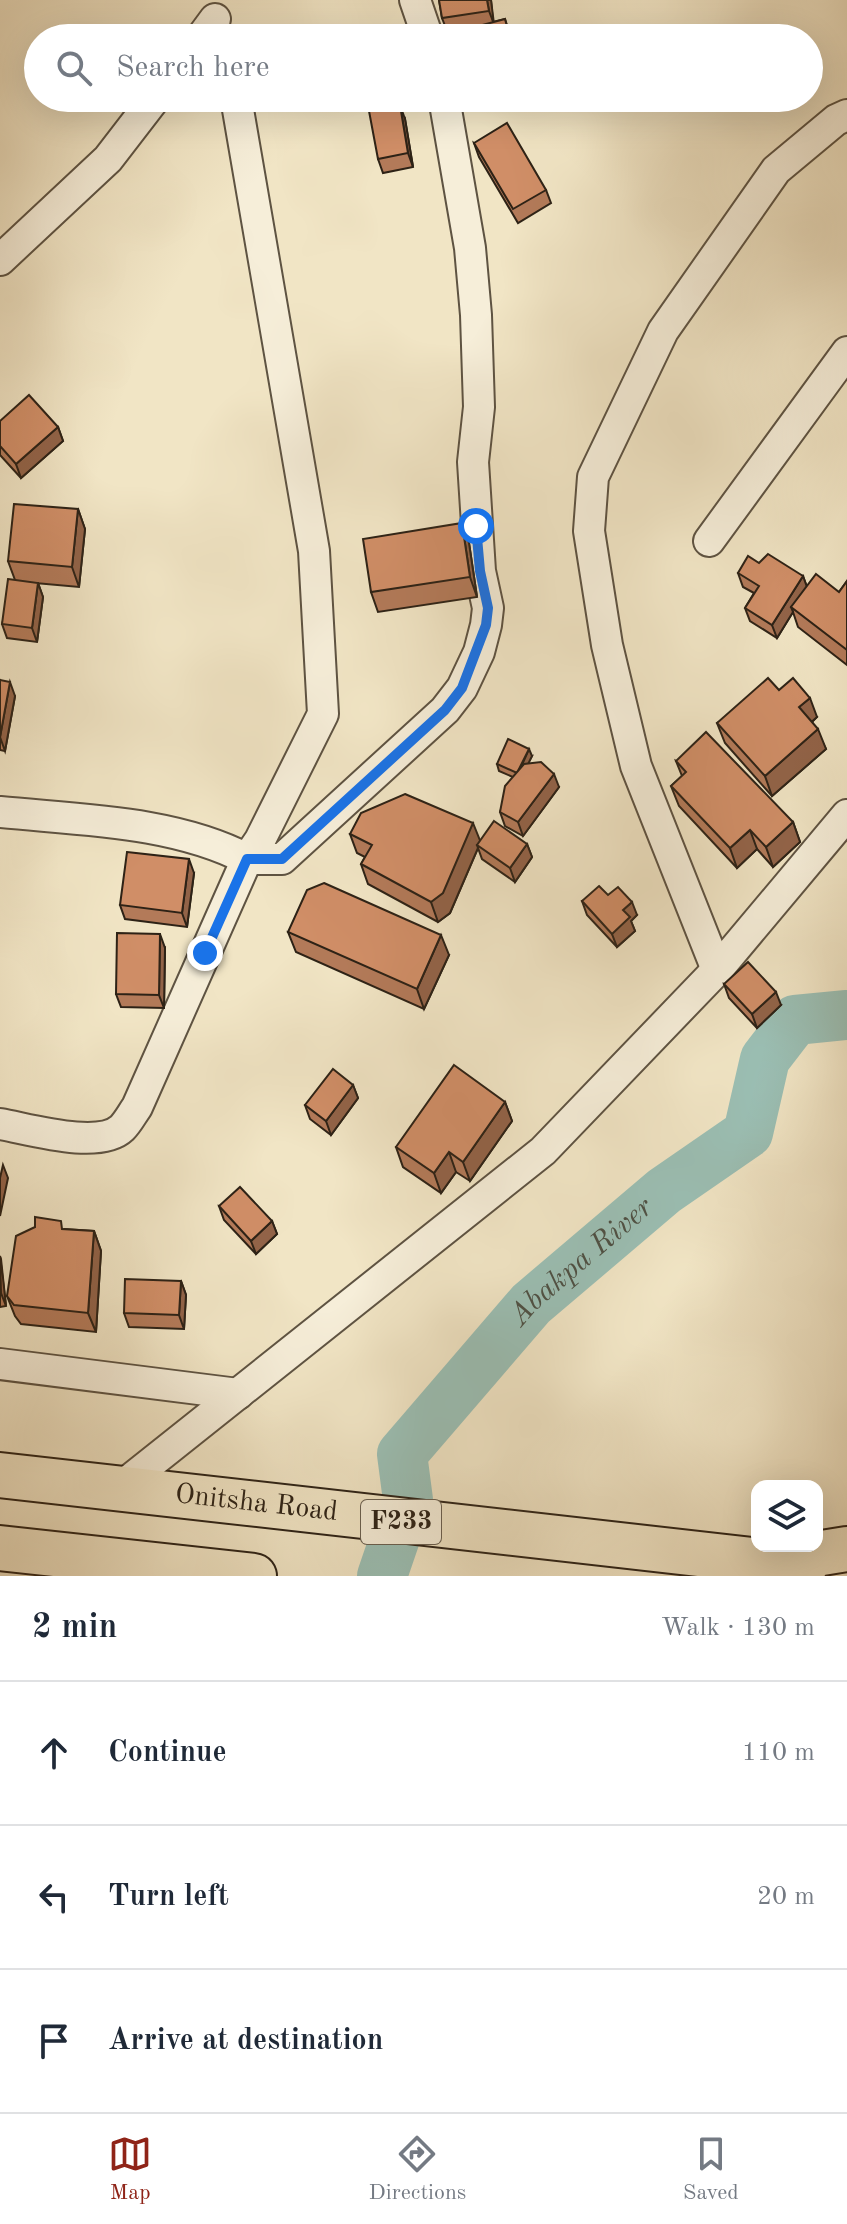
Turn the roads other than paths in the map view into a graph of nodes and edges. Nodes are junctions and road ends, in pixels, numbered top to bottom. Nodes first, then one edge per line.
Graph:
1 (415, 0) edge
2 (423, 24) edge
3 (144, 112) edge
4 (238, 112) edge
5 (446, 112) edge
6 (847, 115) edge
7 (0, 260) edge
8 (847, 352) edge
9 (709, 541) dead end
10 (0, 812) edge
11 (847, 815) edge
12 (247, 859) junction
13 (717, 970) junction
14 (0, 1124) edge
15 (0, 1364) edge
16 (238, 1394) junction
17 (0, 1475) edge
18 (117, 1490) junction
19 (0, 1548) edge
20 (847, 1549) edge
21 (766, 1562) junction
22 (847, 1571) edge
23 (254, 1576) edge

1 - 2 street
3 - 7 street
4 - 12 street
5 - 12 street
6 - 13 street
8 - 9 street
10 - 12 street
11 - 13 street
12 - 14 street
13 - 16 street
15 - 16 street
16 - 18 street
17 - 18 main road, Onitsha Road / F233
18 - 21 main road, Onitsha Road / F233
19 - 23 main road
20 - 21 main road, F233
21 - 22 main road, Onitsha Road / F233

